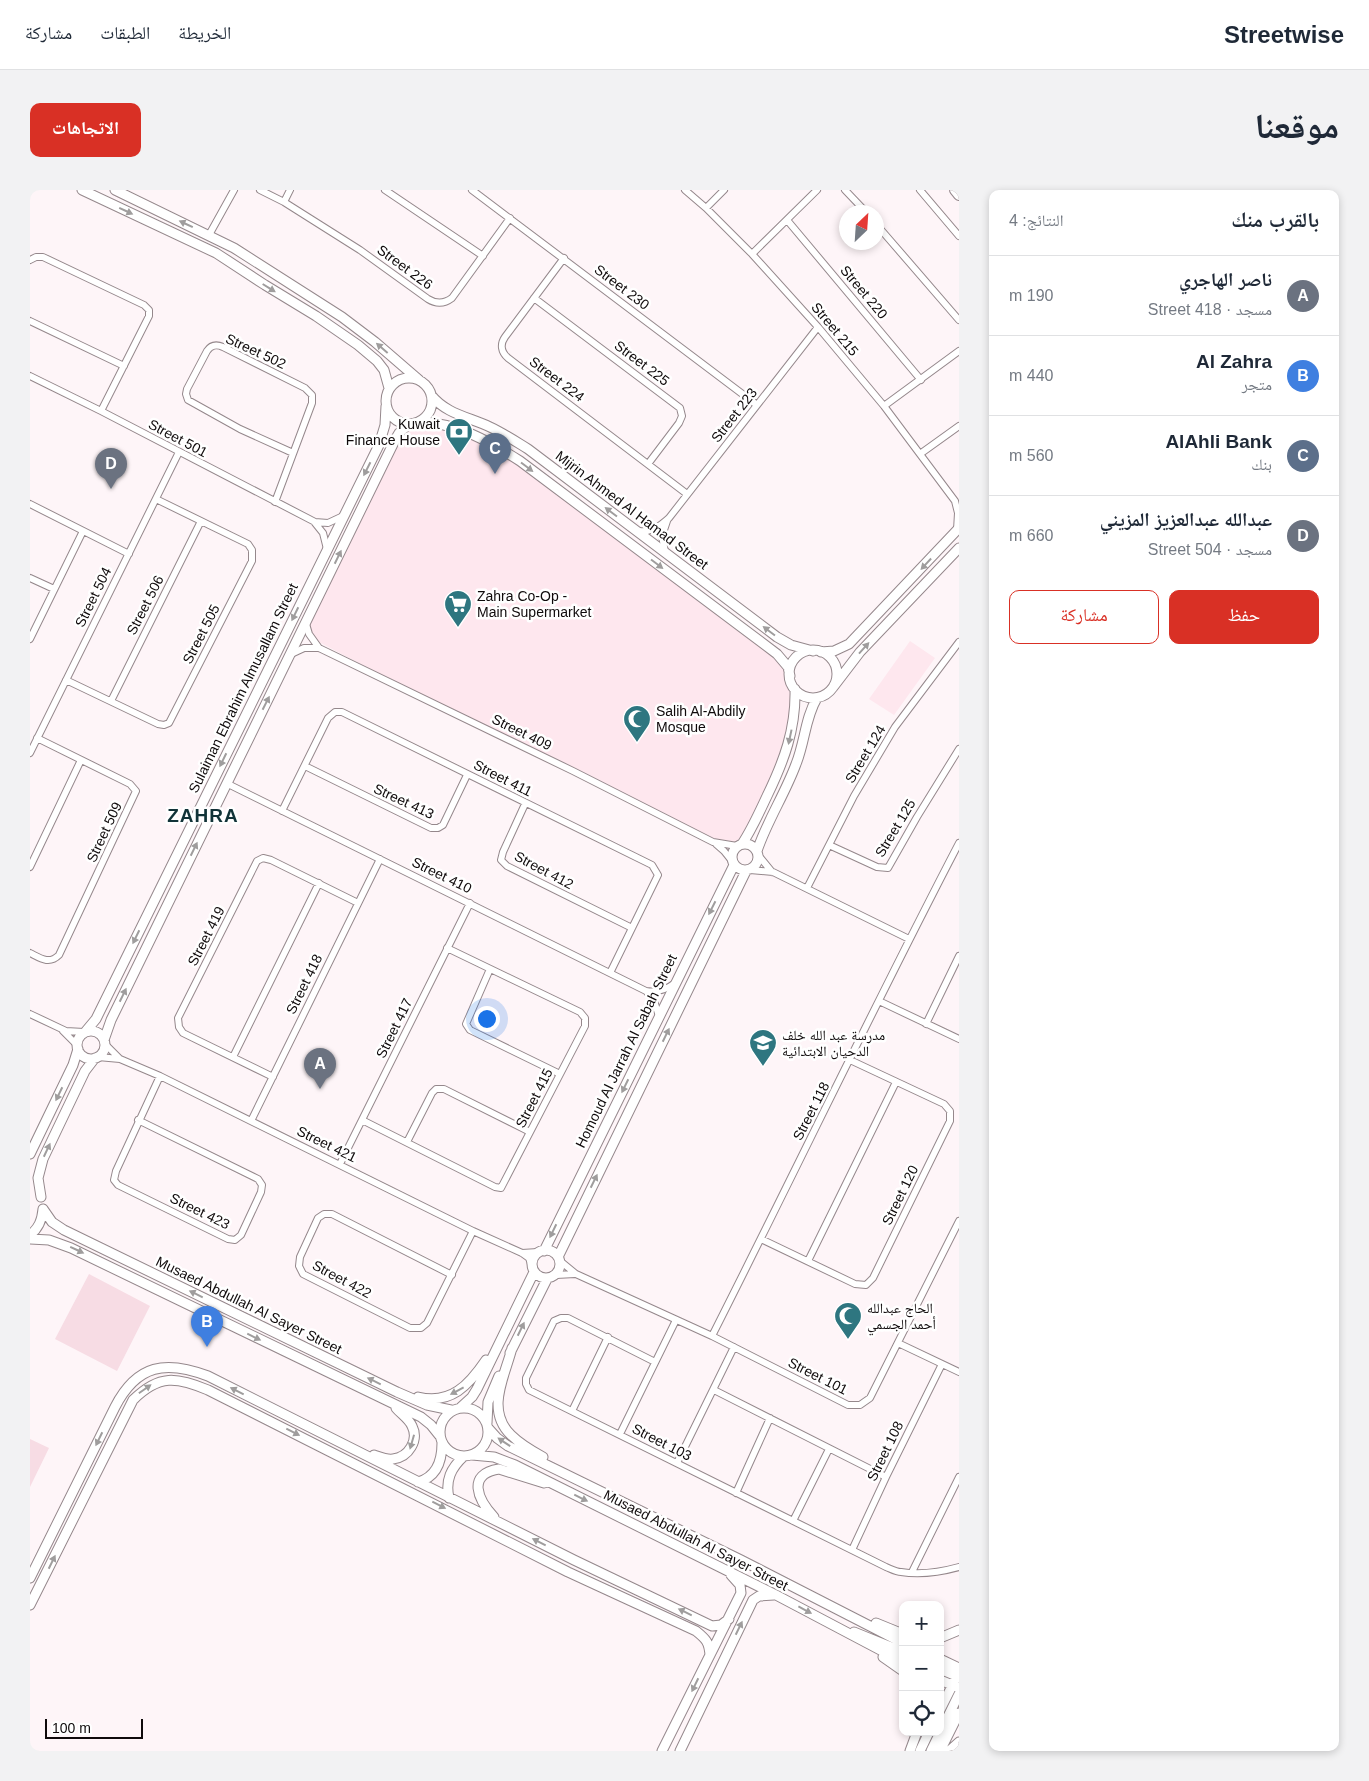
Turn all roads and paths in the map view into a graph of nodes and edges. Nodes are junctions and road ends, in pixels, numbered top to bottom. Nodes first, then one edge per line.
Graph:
1 (82, 190) edge
2 (115, 190) edge
3 (234, 190) edge
4 (260, 190) edge
5 (290, 190) edge
6 (385, 190) edge
7 (472, 190) edge
8 (685, 190) edge
9 (724, 190) edge
10 (817, 190) edge
11 (846, 190) edge
12 (920, 190) edge
13 (955, 190) edge
14 (959, 195) edge
15 (284, 202) junction
16 (860, 205) edge
17 (151, 207) junction
18 (706, 208) junction
19 (510, 218) junction
20 (145, 220) junction
21 (787, 220) junction
22 (884, 233) edge
23 (209, 235) junction
24 (959, 236) edge
25 (234, 248) junction
26 (752, 254) junction
27 (483, 256) junction
28 (564, 258) junction
29 (226, 259) junction
30 (30, 260) edge
31 (534, 298) junction
32 (959, 320) edge
33 (30, 321) edge
34 (818, 327) junction
35 (959, 351) edge
36 (124, 366) junction
37 (30, 376) edge
38 (418, 380) junction
39 (921, 380) junction
40 (389, 388) junction
41 (431, 395) junction
42 (757, 405) junction
43 (386, 406) junction
44 (884, 406) junction
45 (101, 411) junction
46 (419, 422) junction
47 (409, 424) junction
48 (959, 426) edge
49 (179, 452) junction
50 (293, 453) junction
51 (920, 454) junction
52 (648, 464) junction
53 (687, 494) junction
54 (952, 496) junction
55 (156, 499) junction
56 (959, 501) edge
57 (275, 502) junction
58 (30, 504) edge
59 (343, 516) junction
60 (669, 518) junction
61 (201, 521) junction
62 (314, 522) junction
63 (958, 529) edge
64 (83, 531) junction
65 (636, 531) junction
66 (327, 549) junction
67 (957, 552) edge
68 (665, 553) junction
69 (129, 554) junction
70 (30, 578) edge
71 (54, 589) junction
72 (306, 624) junction
73 (30, 640) edge
74 (959, 642) edge
75 (319, 648) junction
76 (817, 651) junction
77 (291, 654) junction
78 (790, 676) junction
79 (66, 680) junction
80 (834, 686) junction
81 (795, 689) junction
82 (817, 698) junction
83 (111, 701) junction
84 (37, 738) junction
85 (959, 749) edge
86 (30, 753) edge
87 (81, 760) junction
88 (305, 766) junction
89 (467, 775) junction
90 (226, 783) junction
91 (767, 796) junction
92 (779, 803) junction
93 (525, 804) junction
94 (282, 811) junction
95 (713, 842) junction
96 (959, 843) edge
97 (740, 845) junction
98 (829, 845) junction
99 (758, 854) junction
100 (380, 858) junction
101 (733, 863) junction
102 (30, 867) edge
103 (748, 870) junction
104 (773, 872) junction
105 (319, 883) junction
106 (807, 888) junction
107 (155, 898) junction
108 (168, 903) junction
109 (358, 903) junction
110 (470, 903) junction
111 (150, 907) junction
112 (163, 914) junction
113 (632, 928) junction
114 (909, 939) junction
115 (447, 948) junction
116 (30, 953) edge
117 (959, 956) edge
118 (490, 970) junction
119 (610, 973) junction
120 (675, 983) junction
121 (646, 991) junction
122 (879, 1001) junction
123 (30, 1014) edge
124 (659, 1016) junction
125 (926, 1024) junction
126 (60, 1029) junction
127 (85, 1032) junction
128 (959, 1040) edge
129 (105, 1042) junction
130 (78, 1047) junction
131 (97, 1057) junction
132 (233, 1057) junction
133 (639, 1058) junction
134 (120, 1059) junction
135 (850, 1060) junction
136 (652, 1064) junction
137 (560, 1074) junction
138 (160, 1076) junction
139 (273, 1076) junction
140 (896, 1082) junction
141 (138, 1120) junction
142 (362, 1120) junction
143 (251, 1121) junction
144 (45, 1123) junction
145 (57, 1128) junction
146 (530, 1132) junction
147 (407, 1142) junction
148 (30, 1154) edge
149 (340, 1164) junction
150 (30, 1183) edge
151 (41, 1197) junction
152 (569, 1198) junction
153 (582, 1205) junction
154 (43, 1210) junction
155 (959, 1221) edge
156 (473, 1231) junction
157 (30, 1237) edge
158 (761, 1239) junction
159 (522, 1252) junction
160 (541, 1252) junction
161 (558, 1258) junction
162 (808, 1260) junction
163 (533, 1270) junction
164 (576, 1274) junction
165 (452, 1275) junction
166 (551, 1277) junction
167 (676, 1320) junction
168 (712, 1336) junction
169 (608, 1337) junction
170 (898, 1342) junction
171 (498, 1346) junction
172 (512, 1348) junction
173 (734, 1348) junction
174 (508, 1357) junction
175 (655, 1362) junction
176 (942, 1364) junction
177 (959, 1372) edge
178 (714, 1390) junction
179 (397, 1392) junction
180 (120, 1397) junction
181 (390, 1403) junction
182 (130, 1404) junction
183 (461, 1407) junction
184 (451, 1410) junction
185 (572, 1411) junction
186 (770, 1418) junction
187 (488, 1425) junction
188 (321, 1433) junction
189 (620, 1434) junction
190 (441, 1439) junction
191 (316, 1444) junction
192 (829, 1448) junction
193 (357, 1452) junction
194 (468, 1456) junction
195 (677, 1463) junction
196 (81, 1474) junction
197 (572, 1477) junction
198 (886, 1477) junction
199 (959, 1477) edge
200 (92, 1480) junction
201 (418, 1482) junction
202 (553, 1484) junction
203 (736, 1493) junction
204 (450, 1498) junction
205 (793, 1521) junction
206 (508, 1527) junction
207 (852, 1550) junction
208 (574, 1560) junction
209 (723, 1568) junction
210 (959, 1568) edge
211 (568, 1572) junction
212 (912, 1572) junction
213 (30, 1578) edge
214 (776, 1595) junction
215 (30, 1605) edge
216 (736, 1607) junction
217 (845, 1612) junction
218 (747, 1613) junction
219 (729, 1619) junction
220 (835, 1626) junction
221 (959, 1630) edge
222 (899, 1632) edge
223 (944, 1636) edge
224 (899, 1641) edge
225 (868, 1644) junction
226 (899, 1650) edge
227 (710, 1655) junction
228 (899, 1660) edge
229 (944, 1664) edge
230 (899, 1668) edge
231 (944, 1671) edge
232 (958, 1679) edge
233 (944, 1680) edge
234 (959, 1694) edge
235 (944, 1703) edge
236 (959, 1713) edge
237 (916, 1736) edge
238 (927, 1736) edge
239 (959, 1742) edge
240 (662, 1751) edge
241 (680, 1751) edge
242 (910, 1751) edge
243 (920, 1751) edge
244 (931, 1751) edge
245 (940, 1751) edge
246 (949, 1751) edge

1 -> 20 street
2 - 17 street
3 - 23 street
4 - 15 street, Street 226
5 - 15 street
6 - 27 street
7 - 19 street, Street 230
8 - 18 street, Street 215
9 - 18 street
10 - 21 street
11 - 16 street
12 - 24 street
13 - 14 main road
15 - 27 street, Street 226
17 - 20 street
23 -> 17 street
18 - 26 street, Street 215
19 - 27 street, Street 226
19 - 28 street, Street 230
20 - 29 street
21 - 26 street
21 - 39 street, Street 220
22 - 32 street
23 - 25 street
25 - 29 street
38 -> 25 street
26 - 34 street, Street 215
28 - 31 street, Street 224
28 - 42 street, Street 230
29 -> 40 street
30 - 36 street
31 - 52 street, Street 224
31 - 52 street, Street 225
33 - 36 street
34 - 42 street, Street 223
34 - 44 street, Street 215
35 - 39 street
36 - 45 street
37 - 45 street, Street 501
38 - 40 street
38 - 41 street
39 - 44 street
40 - 43 street
41 - 46 street
65 -> 41 street, Mijrin Ahmed Al Hamad Street
42 - 53 street, Street 223
43 - 47 street
43 -> 59 street, Sulaiman Ebrahim Almusallam Street
44 - 51 street, Street 215
45 - 49 street, Street 501
46 - 47 street
46 -> 78 street, Mijrin Ahmed Al Hamad Street
72 -> 47 street, Sulaiman Ebrahim Almusallam Street
48 - 51 street
49 - 55 street, Street 504
49 - 57 street, Street 501
50 - 50 street, Street 502
50 - 57 street, Street 502
51 - 54 street, Street 215
52 - 53 street, Street 224
53 - 60 street, Street 223
54 - 56 street, Street 215
54 - 63 street, Street 215
55 - 61 street, Street 505
55 - 69 street, Street 504
57 - 62 street, Street 501
58 - 64 street
59 - 62 street
59 - 66 street, Sulaiman Ebrahim Almusallam Street
60 - 65 street, Street 223
60 - 68 street, Street 223
61 - 83 street, Street 506
61 - 83 street, Street 505
62 - 66 street
63 -> 76 street
64 - 69 street
64 - 71 street
65 - 68 street, Mijrin Ahmed Al Hamad Street
66 -> 107 street, Sulaiman Ebrahim Almusallam Street
80 -> 67 street
76 -> 68 street, Mijrin Ahmed Al Hamad Street
69 - 79 street, Street 504
70 - 71 street
71 - 73 street
72 - 75 street
72 - 77 street, Sulaiman Ebrahim Almusallam Street
74 - 98 street, Street 124
75 - 77 street
75 - 95 street, Street 409
76 - 78 street
76 - 80 street
90 -> 77 street, Sulaiman Ebrahim Almusallam Street
78 - 81 street
79 - 83 street, Street 505
79 - 84 street, Street 504
80 - 82 street
81 - 82 street
81 -> 91 street
82 - 92 street
84 - 86 street, Street 504
84 - 87 street, Street 509
85 - 98 street, Street 125
87 - 102 street
87 - 116 street, Street 509
88 - 89 street, Street 413
88 - 89 street, Street 411
88 - 94 street, Street 411
89 - 93 street, Street 411
90 - 94 street, Street 410
108 -> 90 street, Sulaiman Ebrahim Almusallam Street
91 - 92 street
91 - 97 street
92 - 99 street
93 - 113 street, Street 412
93 - 113 street, Street 411
94 - 100 street, Street 410
95 - 97 street, Street 409
95 - 101 street, Street 409
96 - 114 street, Street 118
97 - 99 street
97 - 101 street
98 - 106 street, Street 124
99 - 103 street
99 - 104 street
100 - 109 street, Street 418
100 - 110 street, Street 410
101 - 103 street
101 -> 120 street, Homoud Al Jarrah Al Sabah Street
103 - 104 street
136 -> 103 street, Homoud Al Jarrah Al Sabah Street
104 - 106 street
105 - 109 street, Street 419
105 - 132 street
105 - 132 street, Street 419
106 - 114 street
107 - 108 street
107 - 111 street, Sulaiman Ebrahim Almusallam Street
108 - 112 street, Sulaiman Ebrahim Almusallam Street
109 - 139 street, Street 418
110 - 115 street, Street 417
110 - 119 street, Street 410
111 - 112 street
111 -> 127 street, Sulaiman Ebrahim Almusallam Street
129 -> 112 street, Sulaiman Ebrahim Almusallam Street
113 - 119 street, Street 411
114 - 122 street, Street 118
115 - 118 street, Street 415
115 - 142 street, Street 417
117 - 125 street
118 - 137 street
118 - 137 street, Street 415
119 - 121 street, Street 410
120 - 121 street
120 - 124 street, Homoud Al Jarrah Al Sabah Street
121 - 124 street
122 - 125 street
122 - 135 street, Street 118
123 - 126 street
124 - 133 street, Homoud Al Jarrah Al Sabah Street
125 - 128 street
126 - 127 street
126 - 130 street
127 - 129 street
127 - 130 street
129 - 131 street
129 - 134 street, Street 421
130 - 131 street
130 -> 144 street
131 - 134 street, Street 421
131 - 145 street
132 - 139 street, Street 419
133 - 136 street
133 -> 152 street, Homoud Al Jarrah Al Sabah Street
134 - 138 street, Street 421
135 - 140 street, Street 120
135 - 158 street, Street 118
153 -> 136 street, Homoud Al Jarrah Al Sabah Street
137 - 146 street, Street 415
138 - 141 street, Street 423
138 - 143 street, Street 421
139 - 143 street, Street 418
140 - 162 street
140 - 162 street, Street 120
141 - 141 street, Street 423
142 - 147 street, Street 415
142 - 149 street, Street 417
143 - 149 street, Street 421
144 - 145 street
144 - 148 street
151 -> 145 street
146 - 147 street
146 - 147 street, Street 415
149 - 156 street, Street 421
150 - 151 street
151 - 154 street
152 - 153 street
152 -> 160 street, Homoud Al Jarrah Al Sabah Street
153 - 161 street, Homoud Al Jarrah Al Sabah Street
154 - 157 street
179 -> 154 street, Musaed Abdullah Al Sayer Street
155 - 170 street, Street 101
156 - 159 street, Street 421
156 - 165 street, Street 422
157 -> 181 street, Musaed Abdullah Al Sayer Street
158 - 162 street, Street 120
158 - 168 street, Street 118
159 - 160 street, Street 421
159 - 163 street
160 - 161 street
160 - 163 street
161 - 164 street, Street 101
161 - 166 street
163 - 166 street
163 - 171 street
164 - 166 street, Street 101
164 - 167 street, Street 101
165 - 165 street, Street 422
172 -> 166 street
167 - 168 street, Street 101
167 - 175 street
168 - 173 street, Street 101
169 - 175 street, Street 103
169 - 185 street
169 - 185 street, Street 103
170 - 173 street, Street 101
170 - 176 street
171 - 174 street
171 -> 179 street
171 - 183 street
172 - 174 street
172 - 197 street
173 - 178 street
174 - 187 street
175 - 189 street
176 - 177 street
176 - 198 street, Street 108
178 - 186 street
178 - 195 street
179 - 184 street, Musaed Abdullah Al Sayer Street
180 - 182 street
188 -> 180 street
180 -> 196 street
181 - 190 street, Musaed Abdullah Al Sayer Street
181 -> 193 street
182 -> 191 street
182 - 200 street
183 - 184 street
183 - 187 street
184 - 190 street
185 - 189 street, Street 103
186 - 192 street
186 - 203 street
187 - 194 street
197 -> 187 street, Musaed Abdullah Al Sayer Street
188 - 191 street
188 - 193 street
189 - 195 street, Street 103
190 - 194 street
190 - 201 street
191 -> 211 street
192 - 198 street
192 - 205 street
193 - 201 street
194 - 202 street, Musaed Abdullah Al Sayer Street
194 - 204 street
195 - 203 street, Street 103
196 - 200 street
196 - 213 street
197 - 217 street, Musaed Abdullah Al Sayer Street
198 - 207 street, Street 108
199 - 212 street
215 -> 200 street
201 - 204 street
202 - 206 street
202 -> 209 street, Musaed Abdullah Al Sayer Street
203 - 205 street, Street 103
204 - 206 street
205 - 207 street, Street 103
208 -> 206 street
207 - 212 street, Street 103
208 - 211 street
219 -> 208 street
209 - 214 street, Musaed Abdullah Al Sayer Street
209 - 216 street
210 - 212 street, Street 103
211 - 227 street
214 - 218 street
214 -> 220 street, Musaed Abdullah Al Sayer Street
216 - 218 street
216 - 219 street
217 - 222 street
217 - 224 street, Musaed Abdullah Al Sayer Street
241 -> 218 street
219 - 227 street
220 - 225 street, Musaed Abdullah Al Sayer Street
220 - 226 street
221 - 223 street
225 - 228 street, Musaed Abdullah Al Sayer Street
225 - 230 street
227 -> 240 street
229 - 232 street
231 - 232 street
232 - 233 street
232 - 235 street
234 - 244 street
236 - 245 street
237 - 242 street
238 - 243 street
239 - 246 street

